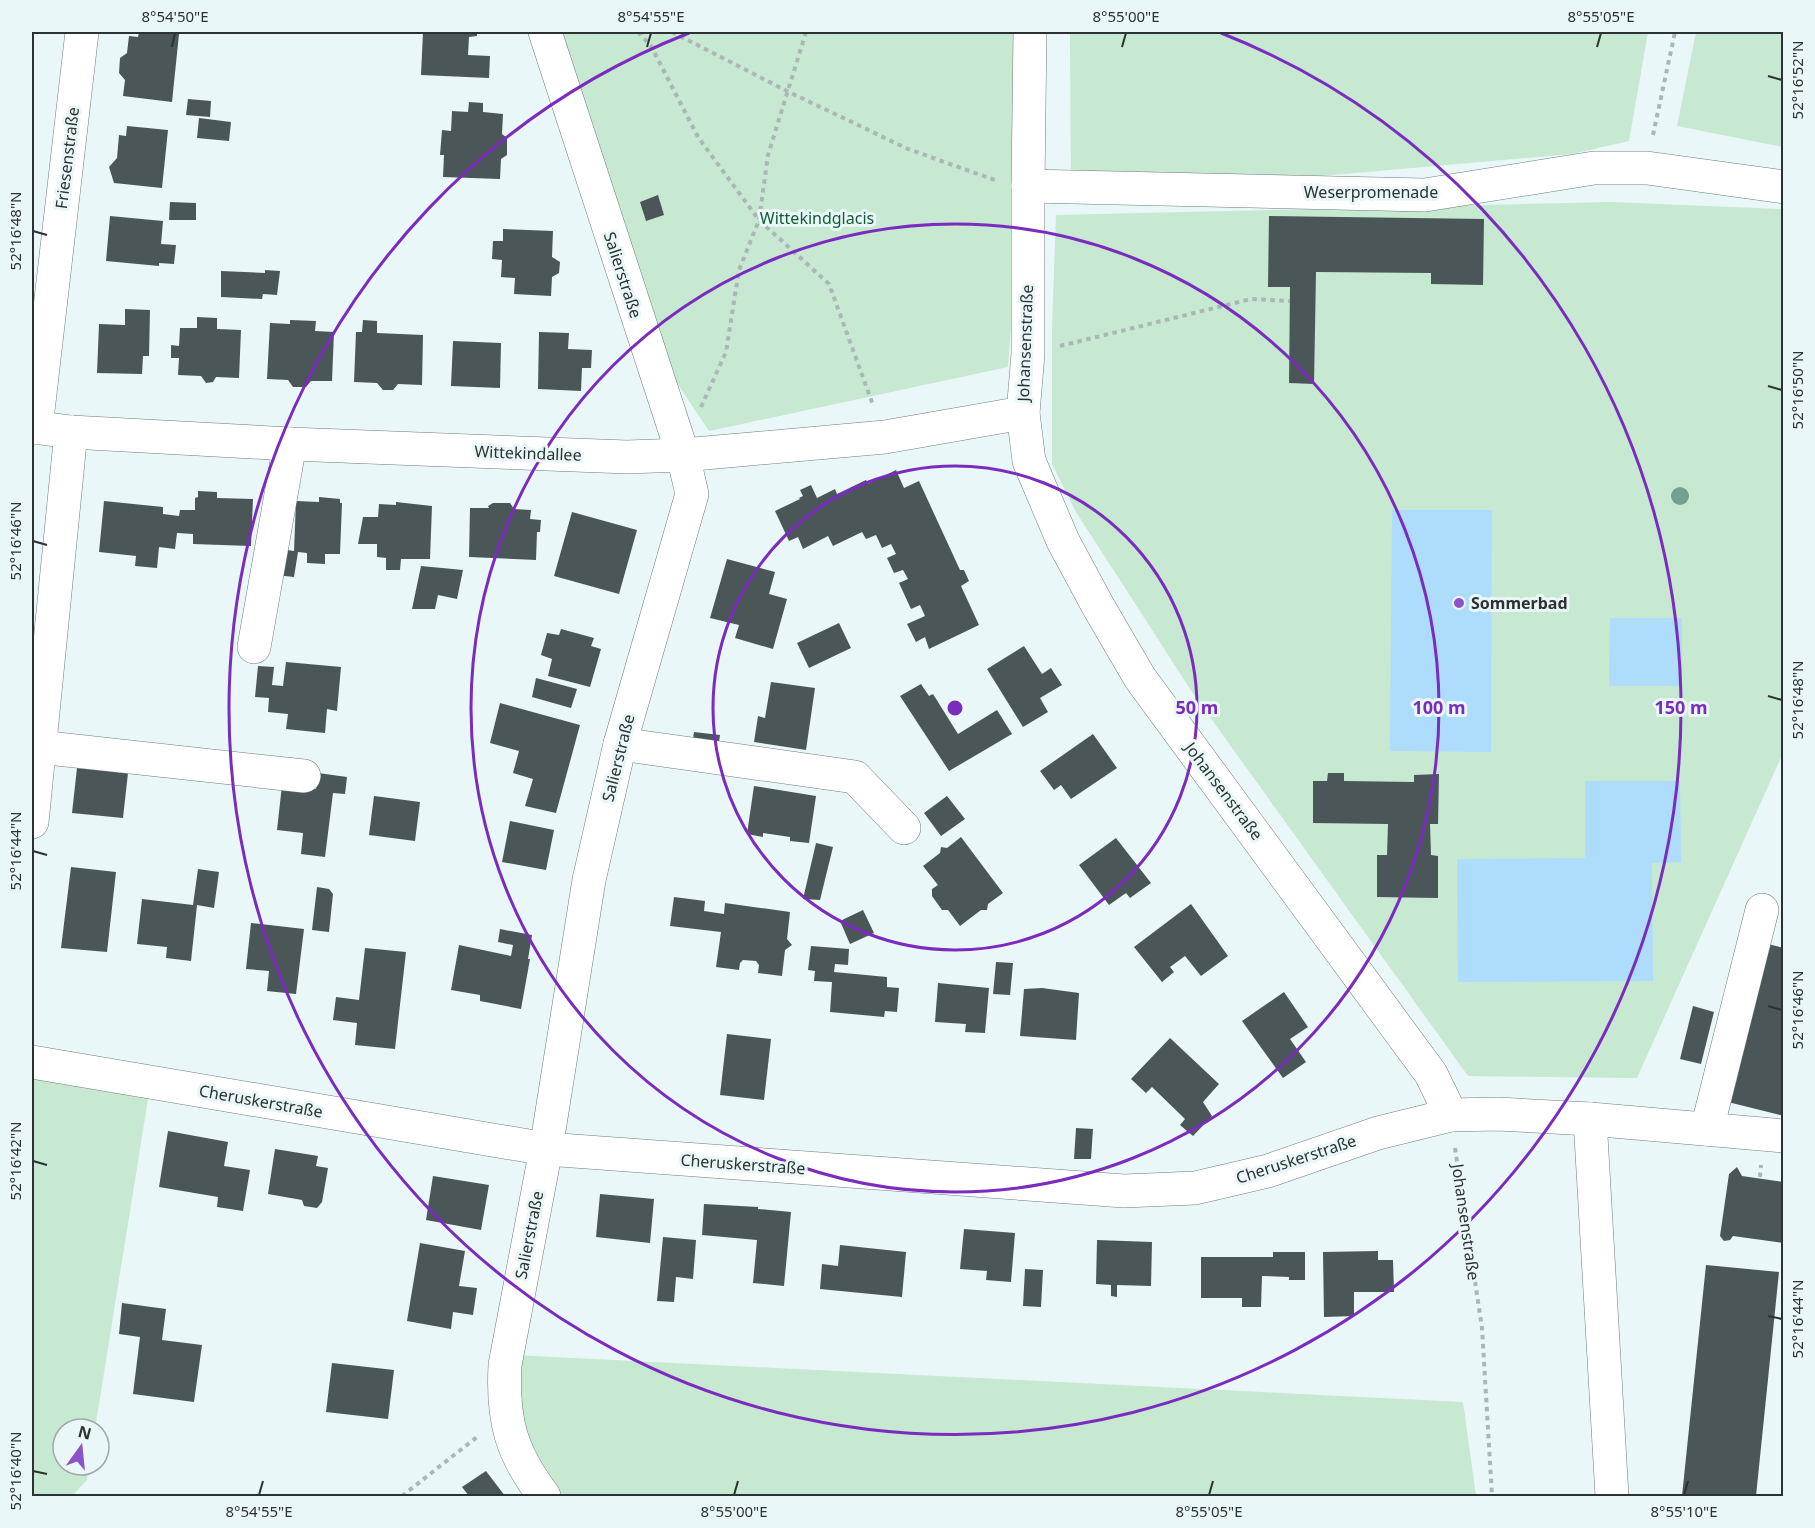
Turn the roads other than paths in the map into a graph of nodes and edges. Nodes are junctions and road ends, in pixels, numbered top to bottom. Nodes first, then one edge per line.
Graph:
1 (82, 32) edge
2 (545, 32) edge
3 (1030, 32) edge
4 (1028, 186) junction
5 (1784, 187) edge
6 (1023, 413) junction
7 (34, 427) edge
8 (71, 432) junction
9 (290, 444) junction
10 (683, 455) junction
11 (254, 647) dead end
12 (620, 744) junction
13 (39, 747) junction
14 (304, 776) dead end
15 (32, 822) edge
16 (904, 828) dead end
17 (1761, 910) dead end
18 (32, 1062) edge
19 (1451, 1115) junction
20 (1590, 1119) junction
21 (1707, 1129) junction
22 (1784, 1136) edge
23 (546, 1149) junction
24 (544, 1497) edge
25 (1612, 1497) edge

1 - 7 street, Friesenstraße
2 - 10 street, Salierstraße
3 - 4 street, Johansenstraße
4 - 5 street, Weserpromenade
4 - 6 street, Johansenstraße
6 - 10 street, Wittekindallee
6 - 19 street, Johansenstraße
7 - 8 street, Wittekindallee
8 - 9 street, Wittekindallee
8 - 13 street
9 - 10 street, Wittekindallee
9 - 11 street
10 - 12 street, Salierstraße
12 - 16 street
12 - 23 street, Salierstraße
13 - 14 street
13 - 15 street
17 - 21 street
18 - 23 street, Cheruskerstraße
19 - 20 street, Cheruskerstraße
19 - 23 street, Cheruskerstraße
20 - 21 street, Cheruskerstraße
20 - 25 street
21 - 22 street, Cheruskerstraße
23 - 24 street, Salierstraße

